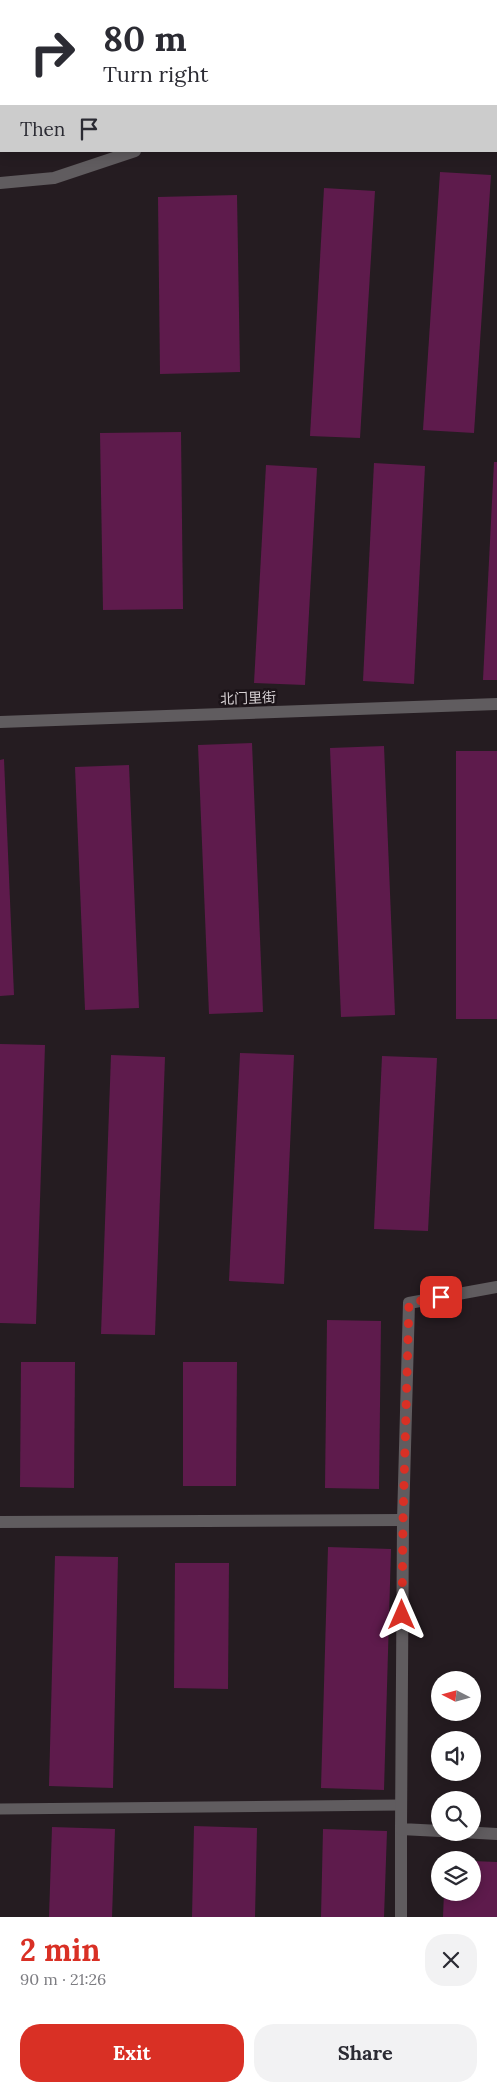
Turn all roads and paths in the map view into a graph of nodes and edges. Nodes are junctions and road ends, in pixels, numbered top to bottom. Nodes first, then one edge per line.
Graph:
1 (132, 152) edge
2 (0, 183) edge
3 (497, 704) edge
4 (0, 722) edge
5 (497, 1287) edge
6 (403, 1520) junction
7 (0, 1522) edge
8 (402, 1805) junction
9 (0, 1808) edge
10 (401, 1829) junction
11 (431, 1831) edge
12 (481, 1833) edge
13 (497, 1834) edge
14 (401, 1917) edge

1 - 2 street
3 - 4 street, 北门里街
5 - 6 street
6 - 7 street
6 - 8 street
8 - 9 lane
8 - 10 street
10 - 11 street
10 - 14 street
12 - 13 street

